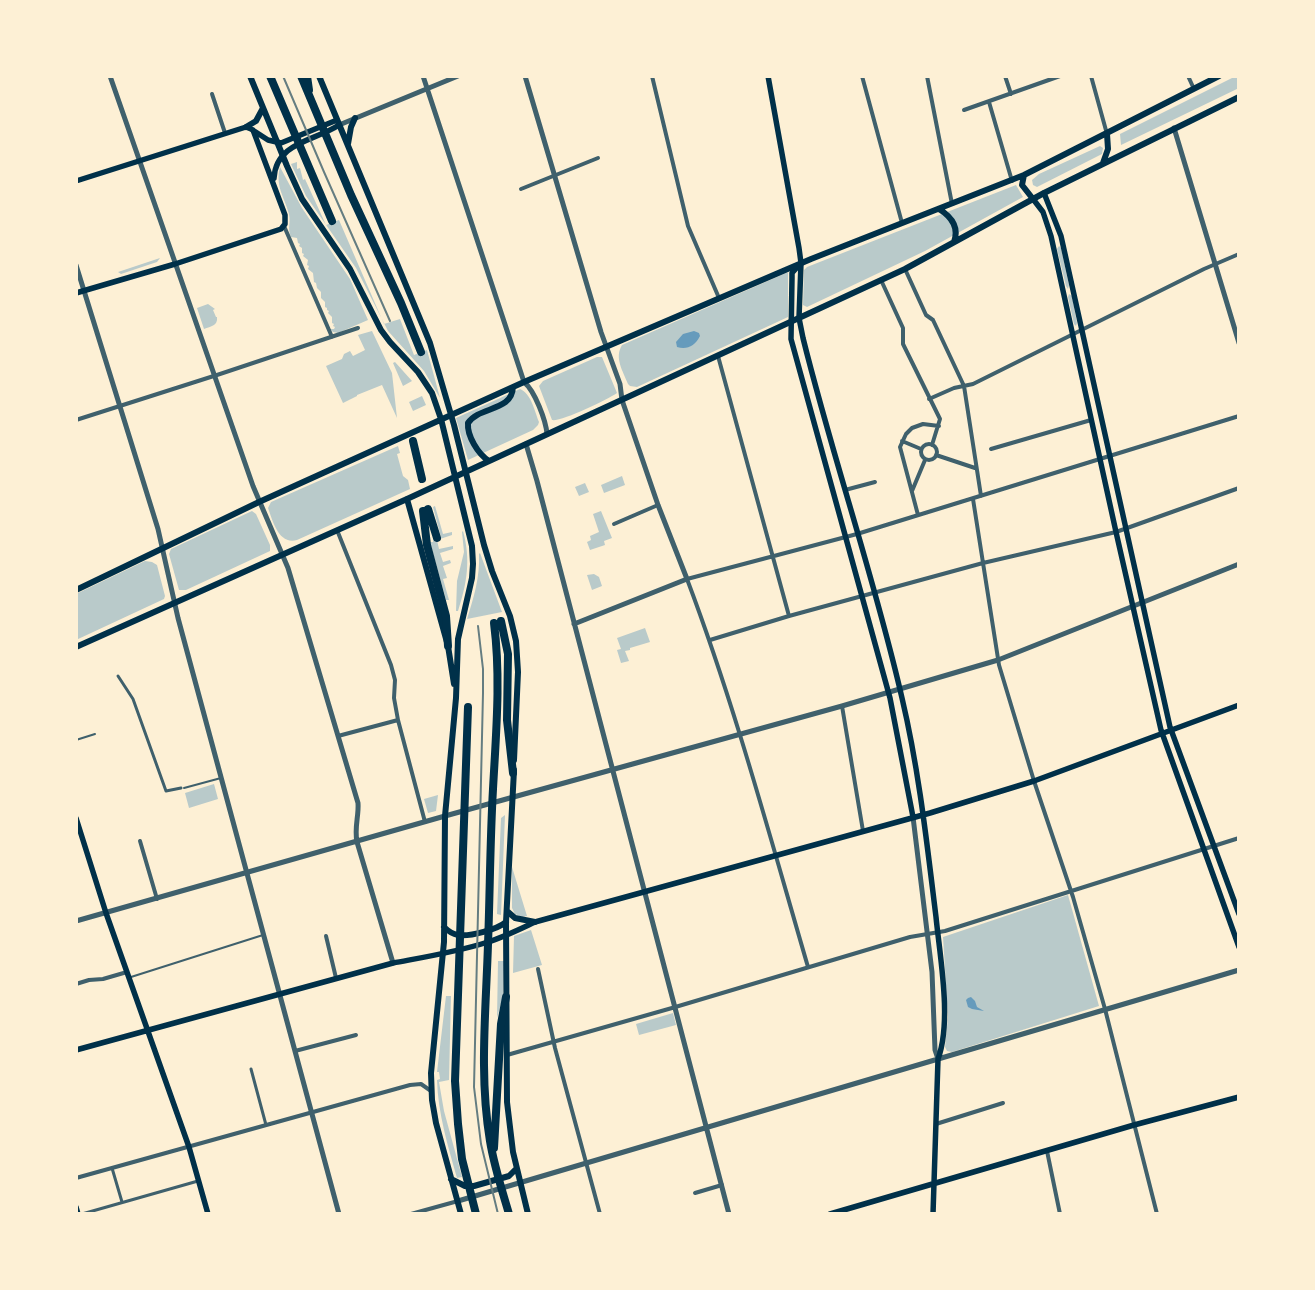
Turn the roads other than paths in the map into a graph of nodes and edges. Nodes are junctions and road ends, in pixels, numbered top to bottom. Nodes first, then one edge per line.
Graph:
1 (110, 76) edge
2 (250, 76) edge
3 (270, 76) edge
4 (300, 76) edge
5 (307, 76) edge
6 (318, 76) edge
7 (423, 76) edge
8 (458, 76) edge
9 (525, 76) edge
10 (652, 76) edge
11 (768, 76) edge
12 (862, 76) edge
13 (927, 76) edge
14 (1005, 76) edge
15 (1060, 76) edge
16 (1091, 76) edge
17 (1188, 76) edge
18 (1219, 76) edge
19 (427, 89) junction
20 (1194, 89) junction
21 (212, 94) dead end
22 (1010, 94) junction
23 (1239, 97) edge
24 (310, 99) junction
25 (989, 102) junction
26 (263, 108) junction
27 (964, 110) dead end
28 (355, 118) junction
29 (338, 122) junction
30 (246, 127) junction
31 (330, 127) junction
32 (1174, 128) junction
33 (253, 130) junction
34 (225, 134) junction
35 (1107, 134) junction
36 (277, 143) junction
37 (348, 145) junction
38 (282, 155) junction
39 (598, 158) dead end
40 (140, 161) junction
41 (1102, 164) junction
42 (1024, 175) junction
43 (555, 176) junction
44 (1012, 180) junction
45 (76, 181) edge
46 (274, 183) junction
47 (521, 189) dead end
48 (1044, 193) junction
49 (1033, 199) junction
50 (952, 204) junction
51 (939, 208) junction
52 (332, 222) dead end
53 (902, 223) junction
54 (284, 226) junction
55 (954, 242) junction
56 (1239, 254) edge
57 (801, 263) junction
58 (175, 264) junction
59 (76, 265) edge
60 (1214, 265) junction
61 (905, 269) junction
62 (881, 280) junction
63 (1074, 290) junction
64 (84, 291) junction
65 (76, 293) edge
66 (1063, 293) junction
67 (718, 298) junction
68 (799, 318) junction
69 (791, 322) junction
70 (358, 328) dead end
71 (1082, 330) junction
72 (1072, 335) junction
73 (332, 337) junction
74 (1239, 343) edge
75 (607, 347) junction
76 (421, 352) dead end
77 (718, 356) junction
78 (214, 376) junction
79 (524, 382) junction
80 (964, 386) junction
81 (513, 387) junction
82 (929, 399) junction
83 (622, 400) junction
84 (120, 406) junction
85 (451, 415) junction
86 (1239, 416) edge
87 (441, 419) junction
88 (76, 420) edge
89 (1091, 420) junction
90 (939, 426) junction
91 (546, 434) junction
92 (902, 440) junction
93 (413, 441) dead end
94 (526, 444) junction
95 (932, 445) junction
96 (990, 449) dead end
97 (921, 450) junction
98 (936, 455) junction
99 (1110, 456) junction
100 (925, 460) junction
101 (1100, 460) junction
102 (489, 461) junction
103 (975, 468) junction
104 (466, 471) junction
105 (455, 476) junction
106 (422, 479) dead end
107 (875, 482) dead end
108 (1239, 488) edge
109 (845, 490) junction
110 (912, 491) junction
111 (981, 496) junction
112 (973, 498) junction
113 (406, 499) junction
114 (259, 502) junction
115 (658, 505) junction
116 (918, 515) junction
117 (614, 524) dead end
118 (1126, 528) junction
119 (337, 530) junction
120 (1116, 532) junction
121 (857, 534) junction
122 (845, 537) junction
123 (437, 538) dead end
124 (162, 548) junction
125 (282, 555) junction
126 (773, 556) junction
127 (983, 563) junction
128 (1239, 564) edge
129 (687, 579) junction
130 (76, 590) edge
131 (874, 593) junction
132 (862, 596) junction
133 (1142, 602) junction
134 (174, 603) junction
135 (1132, 606) junction
136 (789, 616) junction
137 (574, 624) junction
138 (710, 640) junction
139 (448, 646) junction
140 (76, 647) edge
141 (998, 660) junction
142 (118, 676) dead end
143 (900, 689) junction
144 (888, 692) junction
145 (456, 698) junction
146 (1239, 705) edge
147 (842, 706) junction
148 (468, 707) dead end
149 (398, 720) junction
150 (1172, 731) junction
151 (740, 733) junction
152 (95, 734) dead end
153 (1162, 734) junction
154 (338, 736) junction
155 (76, 740) edge
156 (612, 770) junction
157 (514, 772) junction
158 (221, 778) junction
159 (1034, 781) junction
160 (182, 788) joint
161 (509, 798) junction
162 (924, 815) junction
163 (445, 816) junction
164 (913, 817) junction
165 (76, 818) edge
166 (425, 822) junction
167 (863, 832) junction
168 (1239, 838) edge
169 (140, 841) dead end
170 (357, 842) junction
171 (1214, 846) junction
172 (1204, 849) junction
173 (776, 855) junction
174 (246, 873) junction
175 (1071, 890) junction
176 (644, 891) junction
177 (157, 898) junction
178 (1233, 898) junction
179 (1223, 902) junction
180 (507, 910) junction
181 (106, 913) junction
182 (1239, 914) edge
183 (76, 921) edge
184 (506, 922) junction
185 (535, 922) junction
186 (444, 926) junction
187 (937, 932) junction
188 (928, 934) junction
189 (263, 935) junction
190 (326, 936) dead end
191 (503, 936) junction
192 (1239, 947) edge
193 (443, 954) junction
194 (393, 963) junction
195 (808, 967) junction
196 (538, 969) dead end
197 (1239, 970) edge
198 (128, 975) junction
199 (336, 978) junction
200 (76, 984) edge
201 (280, 994) junction
202 (506, 997) junction
203 (676, 1007) junction
204 (1105, 1009) junction
205 (147, 1030) junction
206 (356, 1035) dead end
207 (554, 1043) junction
208 (76, 1050) edge
209 (295, 1052) junction
210 (507, 1055) junction
211 (938, 1059) junction
212 (251, 1069) dead end
213 (431, 1092) junction
214 (1239, 1097) edge
215 (1003, 1103) dead end
216 (311, 1113) junction
217 (936, 1124) junction
218 (266, 1125) junction
219 (1134, 1125) junction
220 (706, 1127) junction
221 (189, 1147) junction
222 (1047, 1151) junction
223 (494, 1162) junction
224 (586, 1163) junction
225 (112, 1168) junction
226 (516, 1169) junction
227 (76, 1178) edge
228 (451, 1179) junction
229 (198, 1181) junction
230 (517, 1184) junction
231 (934, 1184) junction
232 (722, 1185) junction
233 (695, 1193) dead end
234 (460, 1200) junction
235 (122, 1202) junction
236 (76, 1207) edge
237 (80, 1214) edge
238 (208, 1214) edge
239 (338, 1214) edge
240 (410, 1214) edge
241 (461, 1214) edge
242 (476, 1214) edge
243 (509, 1214) edge
244 (528, 1214) edge
245 (600, 1214) edge
246 (729, 1214) edge
247 (830, 1214) edge
248 (933, 1214) edge
249 (1060, 1214) edge
250 (1157, 1214) edge

1 - 40 street
2 - 26 main road
3 - 52 highway
4 - 24 highway
5 - 24 highway
6 - 29 main road
7 - 19 street
8 - 19 street
9 - 43 street
10 - 67 street
11 - 57 main road
12 - 53 street
13 - 50 street
14 - 22 street
15 - 22 street
16 - 35 street
17 - 20 street
18 - 20 main road
19 - 28 street
19 - 79 street
20 - 35 main road
21 - 34 street
22 - 25 street
23 - 32 main road
24 - 76 highway
25 - 27 street
25 - 44 street
26 - 30 main road
26 - 36 main road
28 - 29 street
28 - 37 main road
29 - 31 main road
29 - 37 main road
30 - 33 main road
30 - 34 main road
31 - 36 main road
31 - 38 main road
32 - 41 main road
32 - 60 street
33 - 36 main road
33 - 46 main road
34 - 40 main road
35 - 41 main road
35 - 42 main road
36 - 38 main road
37 - 85 main road
38 - 46 main road
38 - 87 main road
39 - 43 street
40 - 45 main road
40 - 58 street
41 - 48 main road
42 - 44 main road
42 - 49 main road
43 - 47 street
43 - 75 street
44 - 50 main road
46 - 54 main road
48 - 49 main road
48 - 63 main road
49 - 55 main road
49 - 66 main road
50 - 51 main road
51 - 53 main road
51 - 55 main road
53 - 57 main road
54 - 58 main road
54 - 73 street
55 - 61 main road
56 - 60 street
57 - 67 main road
57 - 68 main road
57 - 69 main road
58 - 64 main road
58 - 78 street
59 - 64 street
60 - 71 street
60 - 74 street
61 - 62 main road
61 - 80 street
62 - 68 main road
62 - 82 street
63 - 66 main road
63 - 71 main road
64 - 65 main road
64 - 84 street
66 - 72 main road
67 - 75 main road
68 - 69 main road
68 - 109 main road
69 - 77 main road
69 - 122 main road
70 - 73 street
71 - 72 street
71 - 99 main road
72 - 80 street
72 - 89 main road
73 - 78 street
75 - 79 main road
75 - 83 street
77 - 83 main road
77 - 126 street
78 - 84 street
78 - 114 street
79 - 81 main road
79 - 91 street
80 - 82 street
80 - 103 street
81 - 85 main road
81 - 102 main road
82 - 90 street
83 - 91 main road
83 - 115 street
84 - 88 street
84 - 124 street
85 - 87 main road
85 - 104 main road
86 - 99 street
87 - 105 main road
87 - 114 main road
89 - 96 street
89 - 101 main road
90 - 92 street
90 - 95 street
91 - 94 main road
92 - 97 street
92 - 110 street
93 - 106 highway
94 - 102 main road
94 - 137 street
95 - 97 street
95 - 98 street
97 - 100 street
98 - 100 street
98 - 103 street
99 - 101 street
99 - 118 main road
100 - 110 street
101 - 111 street
101 - 120 main road
102 - 104 main road
103 - 111 street
104 - 105 main road
104 - 157 main road
105 - 113 main road
105 - 145 main road
107 - 109 street
108 - 118 street
109 - 121 main road
110 - 116 street
111 - 112 street
112 - 116 street
112 - 127 street
113 - 119 main road
113 - 139 main road
114 - 124 main road
114 - 125 street
115 - 117 street
115 - 129 street
116 - 121 street
118 - 120 street
118 - 133 main road
119 - 125 main road
119 - 149 street
120 - 127 street
120 - 135 main road
121 - 122 street
121 - 131 main road
122 - 126 street
122 - 132 main road
123 - 139 highway
124 - 130 main road
124 - 134 street
125 - 134 main road
125 - 154 street
126 - 129 street
126 - 136 street
127 - 131 street
127 - 141 street
128 - 133 street
129 - 137 street
129 - 138 street
131 - 132 street
131 - 143 main road
132 - 136 street
132 - 144 main road
133 - 135 street
133 - 150 main road
134 - 140 main road
134 - 158 street
135 - 141 street
135 - 153 main road
136 - 138 street
137 - 156 street
138 - 151 street
139 - 145 main road
141 - 143 street
141 - 159 street
142 - 160 street
143 - 144 street
143 - 162 main road
144 - 147 street
144 - 164 main road
145 - 163 main road
146 - 150 main road
147 - 151 street
147 - 167 street
148 - 242 highway
149 - 154 street
149 - 166 street
150 - 153 main road
150 - 171 main road
151 - 156 street
151 - 173 street
152 - 155 lane
153 - 159 main road
153 - 172 main road
154 - 170 street
156 - 161 street
156 - 176 street
157 - 161 main road
157 - 223 highway
158 - 160 lane
158 - 174 street
159 - 162 main road
159 - 175 street
161 - 163 street
161 - 180 main road
162 - 164 main road
162 - 187 main road
163 - 166 street
163 - 186 main road
164 - 167 main road
164 - 188 street
165 - 181 main road
166 - 170 street
167 - 173 main road
168 - 171 street
169 - 177 street
170 - 174 street
170 - 194 street
171 - 172 street
171 - 178 main road
172 - 175 street
172 - 179 main road
173 - 176 main road
173 - 195 street
174 - 177 street
174 - 189 street
175 - 187 street
175 - 204 street
176 - 185 main road
176 - 203 street
177 - 181 street
178 - 179 main road
178 - 182 main road
179 - 192 main road
180 - 184 main road
180 - 185 main road
181 - 183 street
181 - 198 main road
184 - 186 main road
184 - 191 main road
185 - 191 main road
186 - 193 main road
187 - 188 street
187 - 211 main road
188 - 195 street
188 - 211 street
189 - 198 lane
189 - 201 street
190 - 199 street
191 - 193 main road
191 - 202 main road
193 - 194 main road
193 - 213 main road
194 - 199 main road
195 - 203 street
196 - 207 street
197 - 204 street
198 - 200 street
198 - 205 main road
199 - 201 main road
201 - 205 main road
201 - 209 street
202 - 210 main road
202 - 223 highway
203 - 207 street
203 - 220 street
204 - 211 street
204 - 219 street
205 - 208 main road
205 - 221 main road
206 - 209 street
207 - 210 street
207 - 224 street
209 - 216 street
210 - 226 main road
211 - 217 main road
211 - 220 street
212 - 218 street
213 - 216 street
213 - 228 main road
214 - 219 main road
215 - 217 street
216 - 218 street
216 - 239 street
217 - 231 main road
218 - 221 street
219 - 222 main road
219 - 250 street
220 - 224 street
220 - 232 street
221 - 225 street
221 - 229 main road
222 - 231 main road
222 - 249 street
223 - 243 highway
224 - 230 street
224 - 245 street
225 - 227 street
225 - 235 street
226 - 228 main road
226 - 230 main road
228 - 234 main road
229 - 235 street
229 - 238 main road
230 - 234 street
230 - 244 main road
231 - 247 main road
231 - 248 main road
232 - 233 street
232 - 246 street
234 - 240 street
234 - 241 main road
235 - 237 street
236 - 237 main road

